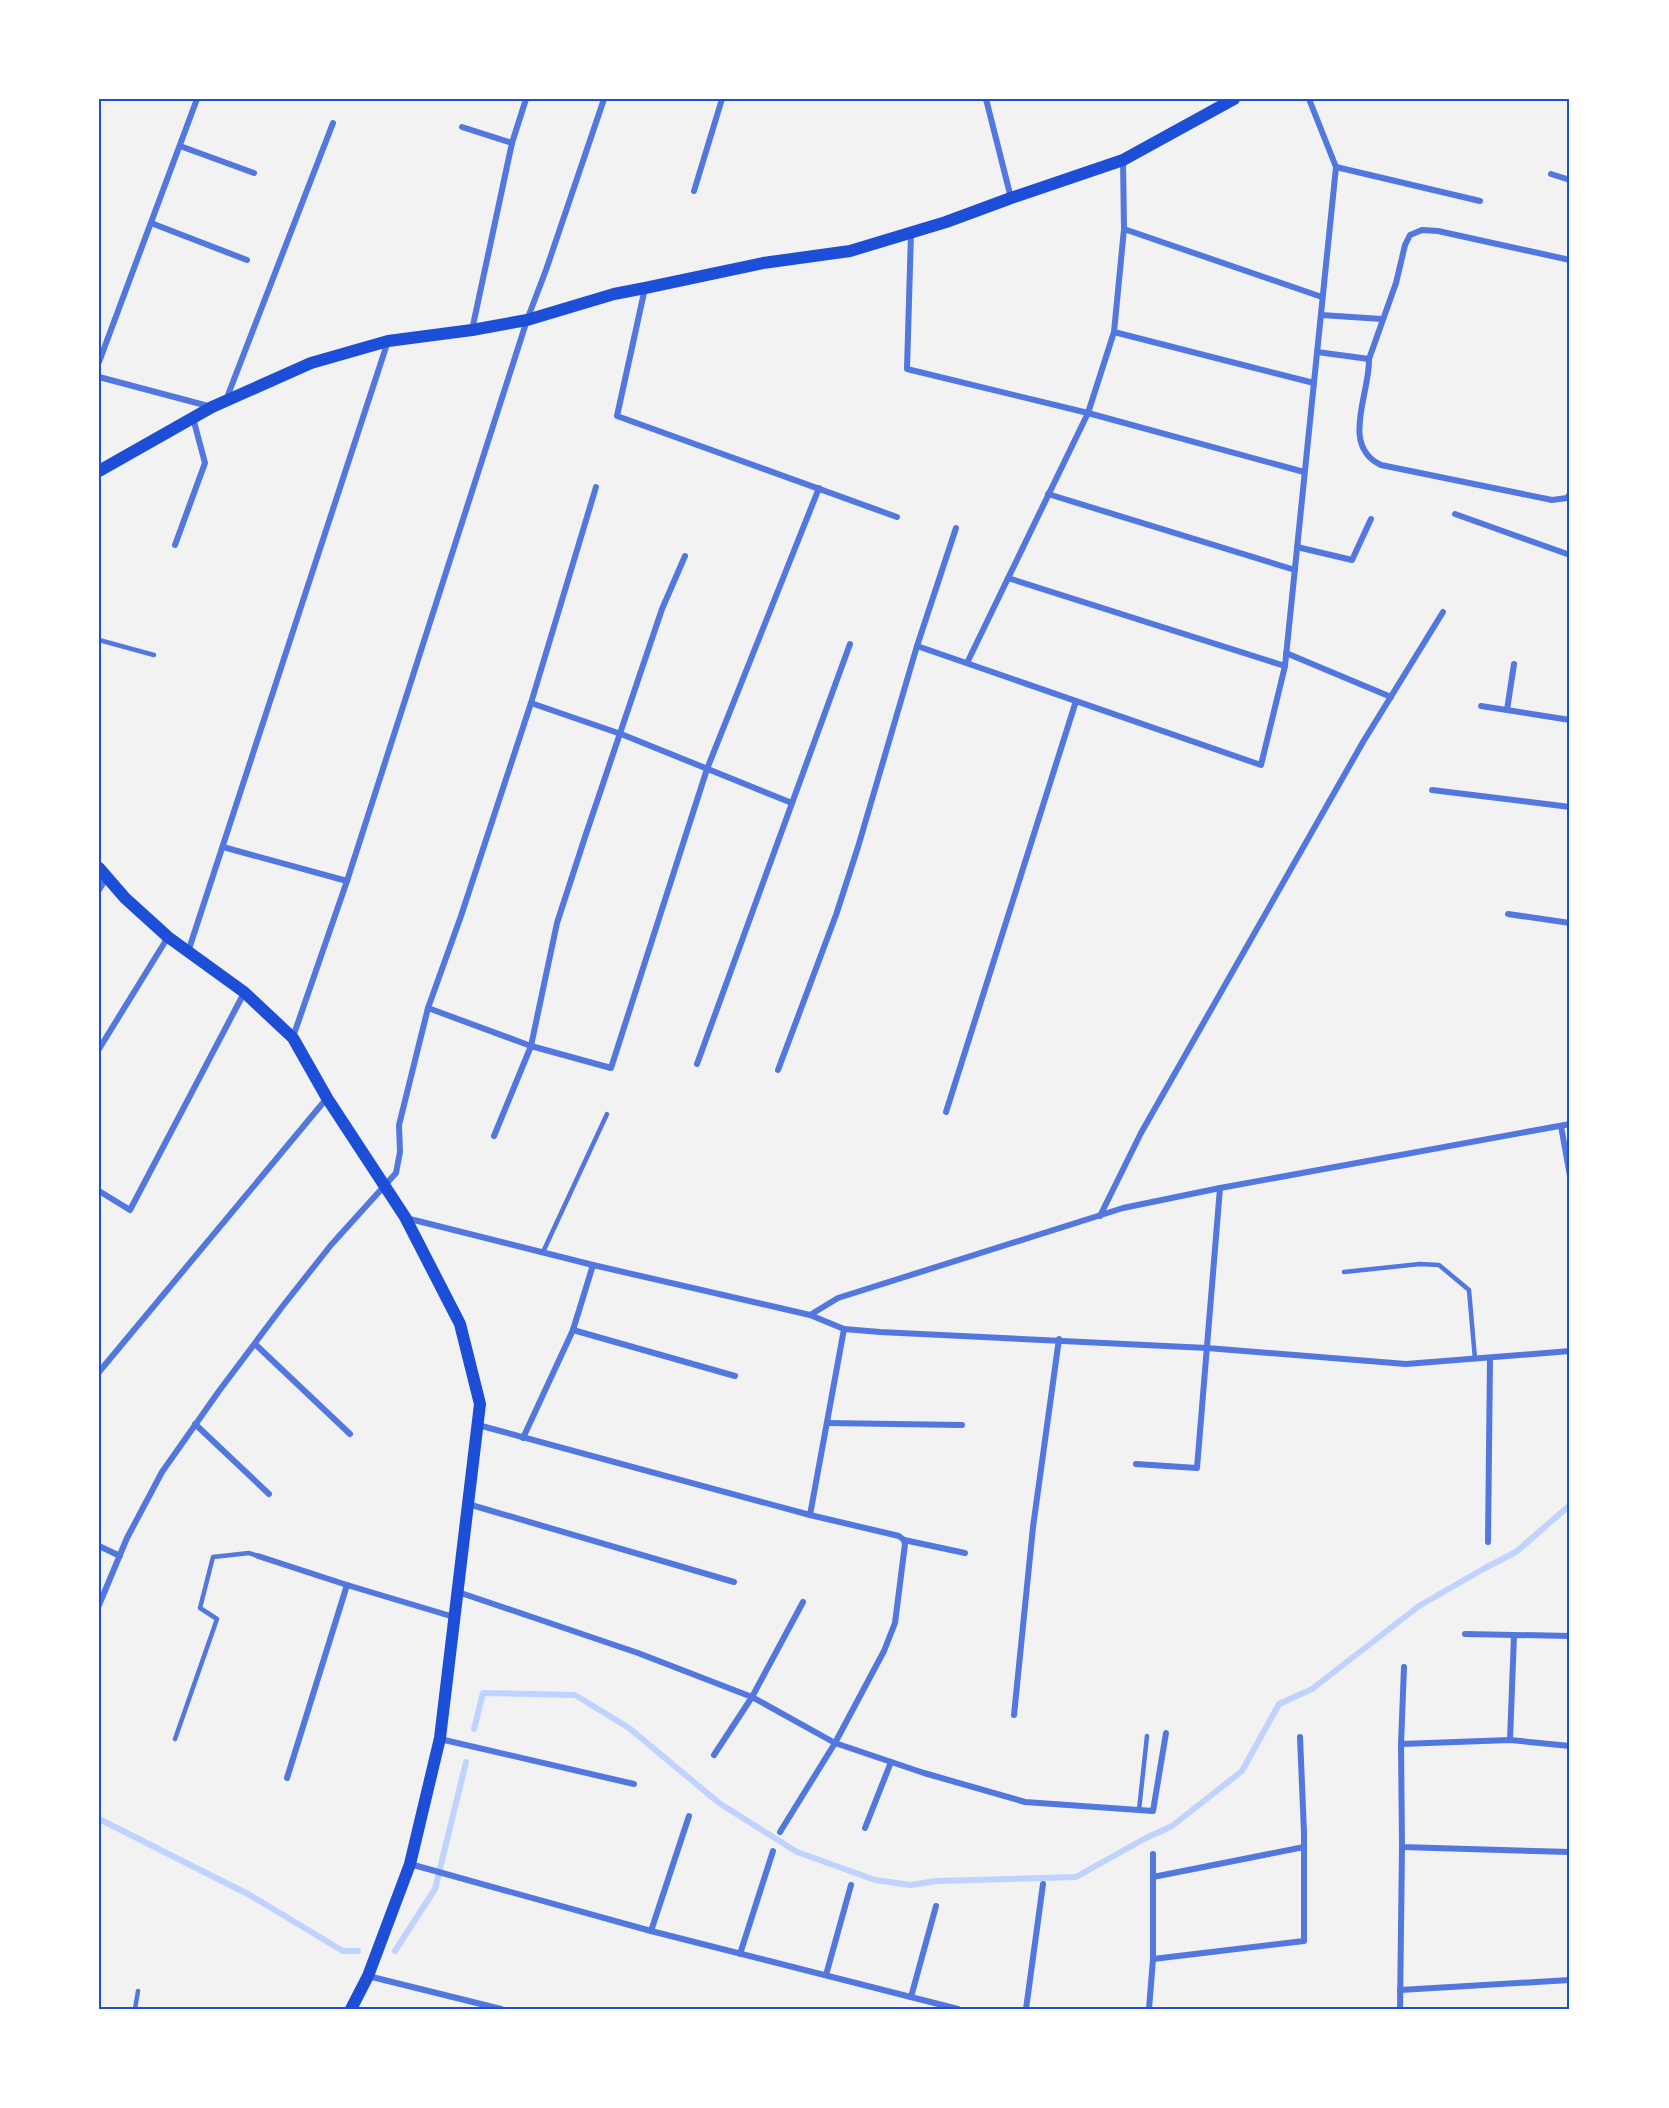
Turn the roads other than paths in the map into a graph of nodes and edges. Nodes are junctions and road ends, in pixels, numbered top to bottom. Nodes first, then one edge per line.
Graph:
1 (197, 99) edge
2 (526, 99) edge
3 (604, 99) edge
4 (722, 99) edge
5 (986, 99) edge
6 (1234, 99) edge
7 (1309, 99) edge
8 (333, 123) dead end
9 (462, 127) dead end
10 (512, 143) junction
11 (180, 146) junction
12 (1123, 160) junction
13 (1335, 166) junction
14 (254, 173) dead end
15 (1551, 174) dead end
16 (1570, 180) edge
17 (694, 191) dead end
18 (1011, 198) junction
19 (1480, 201) dead end
20 (151, 223) junction
21 (1124, 230) junction
22 (911, 233) junction
23 (247, 260) dead end
24 (1570, 260) edge
25 (645, 288) junction
26 (1322, 297) junction
27 (1321, 315) junction
28 (1382, 319) junction
29 (527, 320) junction
30 (472, 330) junction
31 (1114, 332) junction
32 (388, 341) junction
33 (1317, 352) junction
34 (1369, 359) junction
35 (99, 362) edge
36 (99, 377) edge
37 (1314, 383) junction
38 (225, 401) junction
39 (213, 407) junction
40 (1088, 412) junction
41 (193, 418) junction
42 (99, 471) edge
43 (1305, 472) junction
44 (596, 487) dead end
45 (819, 488) junction
46 (1048, 494) junction
47 (1570, 494) edge
48 (1455, 514) dead end
49 (897, 517) dead end
50 (1371, 519) dead end
51 (956, 528) dead end
52 (175, 545) dead end
53 (1297, 548) junction
54 (1570, 555) edge
55 (685, 556) dead end
56 (1295, 570) junction
57 (1008, 578) junction
58 (1443, 612) dead end
59 (99, 640) edge
60 (850, 644) dead end
61 (917, 646) junction
62 (1286, 653) junction
63 (154, 655) dead end
64 (967, 663) junction
65 (1514, 664) dead end
66 (1285, 666) junction
67 (1391, 697) junction
68 (1076, 701) junction
69 (531, 703) junction
70 (1481, 706) dead end
71 (1506, 710) junction
72 (1570, 720) edge
73 (621, 734) junction
74 (707, 769) junction
75 (1432, 790) dead end
76 (792, 802) junction
77 (1570, 807) edge
78 (223, 847) junction
79 (103, 872) edge
80 (346, 881) junction
81 (99, 890) edge
82 (1508, 914) dead end
83 (1570, 922) edge
84 (168, 938) junction
85 (188, 953) junction
86 (244, 992) junction
87 (428, 1008) junction
88 (293, 1038) junction
89 (531, 1046) junction
90 (99, 1049) edge
91 (697, 1064) dead end
92 (778, 1070) dead end
93 (327, 1098) junction
94 (946, 1112) dead end
95 (607, 1114) dead end
96 (1570, 1124) edge
97 (1561, 1126) junction
98 (494, 1136) dead end
99 (1570, 1176) edge
100 (385, 1186) junction
101 (1220, 1188) junction
102 (99, 1191) edge
103 (1101, 1216) junction
104 (405, 1217) junction
105 (543, 1252) junction
106 (593, 1265) junction
107 (1344, 1272) dead end
108 (810, 1315) junction
109 (844, 1329) junction
110 (573, 1330) junction
111 (1059, 1339) junction
112 (255, 1344) junction
113 (1207, 1348) junction
114 (1570, 1351) edge
115 (1490, 1358) junction
116 (1475, 1359) junction
117 (99, 1372) edge
118 (735, 1376) dead end
119 (827, 1423) junction
120 (195, 1424) junction
121 (477, 1425) junction
122 (963, 1425) dead end
123 (350, 1434) dead end
124 (524, 1438) junction
125 (1136, 1464) dead end
126 (269, 1494) dead end
127 (468, 1503) junction
128 (810, 1515) junction
129 (904, 1540) junction
130 (1488, 1542) dead end
131 (99, 1546) edge
132 (965, 1553) dead end
133 (120, 1556) junction
134 (258, 1556) joint
135 (734, 1582) dead end
136 (346, 1585) junction
137 (457, 1592) junction
138 (803, 1602) dead end
139 (99, 1605) edge
140 (455, 1617) junction
141 (1465, 1634) dead end
142 (1514, 1635) junction
143 (1570, 1636) edge
144 (1404, 1667) dead end
145 (752, 1697) junction
146 (1014, 1715) dead end
147 (1166, 1733) dead end
148 (1147, 1736) dead end
149 (1300, 1737) dead end
150 (440, 1738) junction
151 (175, 1739) dead end
152 (1510, 1740) junction
153 (835, 1743) junction
154 (1401, 1744) junction
155 (1570, 1746) edge
156 (714, 1755) dead end
157 (891, 1762) junction
158 (287, 1778) dead end
159 (634, 1784) dead end
160 (1139, 1810) junction
161 (690, 1816) dead end
162 (865, 1828) dead end
163 (780, 1832) dead end
164 (1304, 1847) junction
165 (1402, 1847) junction
166 (773, 1851) dead end
167 (1570, 1852) edge
168 (1153, 1854) dead end
169 (410, 1864) junction
170 (1153, 1877) junction
171 (1043, 1884) dead end
172 (851, 1885) dead end
173 (936, 1906) dead end
174 (651, 1931) junction
175 (740, 1954) junction
176 (1153, 1959) junction
177 (826, 1975) junction
178 (368, 1976) junction
179 (1570, 1980) edge
180 (1400, 1990) junction
181 (138, 1991) dead end
182 (911, 1997) junction
183 (135, 2009) edge
184 (351, 2009) edge
185 (498, 2009) edge
186 (958, 2009) edge
187 (1026, 2009) edge
188 (1149, 2009) edge
189 (1400, 2009) edge

1 - 11 street
2 - 10 street
3 - 29 street
4 - 17 street
5 - 18 street
6 - 12 main road
7 - 13 street
8 - 38 street
9 - 10 street
10 - 30 street
11 - 14 street
11 - 20 street
12 - 18 main road
12 - 21 street
13 - 19 street
13 - 26 street
15 - 16 street
18 - 22 main road
20 - 23 street
20 - 35 street
21 - 26 street
21 - 31 street
22 - 25 main road
22 - 40 street
24 - 28 street
25 - 29 main road
25 - 45 street
26 - 27 street
27 - 28 street
27 - 33 street
28 - 34 street
29 - 30 main road
29 - 80 street
30 - 32 main road
31 - 37 street
31 - 40 street
32 - 38 main road
32 - 78 street
33 - 34 street
33 - 37 street
34 - 47 street
36 - 39 street
37 - 43 street
38 - 39 main road
39 - 41 main road
40 - 43 street
40 - 46 street
41 - 42 main road
41 - 52 street
43 - 53 street
44 - 69 street
45 - 49 street
45 - 74 street
46 - 56 street
46 - 57 street
48 - 54 street
50 - 53 street
51 - 61 street
53 - 56 street
55 - 73 street
56 - 62 street
57 - 64 street
57 - 66 street
58 - 67 street
59 - 63 lane
60 - 76 street
61 - 64 street
61 - 92 street
62 - 66 street
62 - 67 street
64 - 68 street
65 - 71 street
66 - 68 street
67 - 103 street
68 - 94 street
69 - 73 street
69 - 87 street
70 - 71 street
71 - 72 street
73 - 74 street
73 - 89 street
74 - 76 street
74 - 89 street
75 - 77 street
76 - 91 street
78 - 80 street
78 - 85 street
79 - 81 street
79 - 84 main road
80 - 88 street
82 - 83 street
84 - 85 main road
84 - 90 street
85 - 86 main road
86 - 88 main road
86 - 102 street
87 - 89 street
87 - 100 street
88 - 93 main road
89 - 98 street
93 - 100 main road
93 - 117 street
95 - 105 lane
96 - 97 street
97 - 99 street
97 - 101 street
100 - 104 main road
100 - 112 street
101 - 103 street
101 - 113 street
103 - 108 street
104 - 105 street
104 - 121 main road
105 - 106 street
106 - 108 street
106 - 110 street
107 - 116 lane
108 - 109 street
109 - 111 street
109 - 119 street
110 - 118 street
110 - 124 street
111 - 113 street
111 - 146 street
112 - 120 street
112 - 123 street
113 - 116 street
113 - 125 street
114 - 115 street
115 - 116 street
115 - 130 street
119 - 122 street
119 - 128 street
120 - 126 street
120 - 133 street
121 - 124 street
121 - 127 main road
124 - 128 street
127 - 135 street
127 - 137 main road
128 - 129 street
129 - 132 street
129 - 153 street
131 - 133 street
133 - 139 street
134 - 136 street
134 - 151 lane
136 - 140 street
136 - 158 street
137 - 140 main road
137 - 145 street
138 - 145 street
140 - 150 main road
141 - 142 street
142 - 143 street
142 - 152 street
144 - 154 street
145 - 153 street
145 - 156 street
147 - 160 street
148 - 160 lane
149 - 164 street
150 - 159 street
150 - 169 main road
152 - 154 street
152 - 155 street
153 - 157 street
153 - 163 street
154 - 165 street
157 - 160 street
157 - 162 street
161 - 174 street
164 - 170 street
164 - 176 street
165 - 167 street
165 - 180 street
166 - 175 street
168 - 170 street
169 - 174 street
169 - 178 main road
170 - 176 street
171 - 187 street
172 - 177 street
173 - 182 street
174 - 175 street
175 - 177 street
176 - 188 street
177 - 182 street
178 - 184 main road
178 - 185 street
179 - 180 street
180 - 189 street
181 - 183 lane
182 - 186 street

